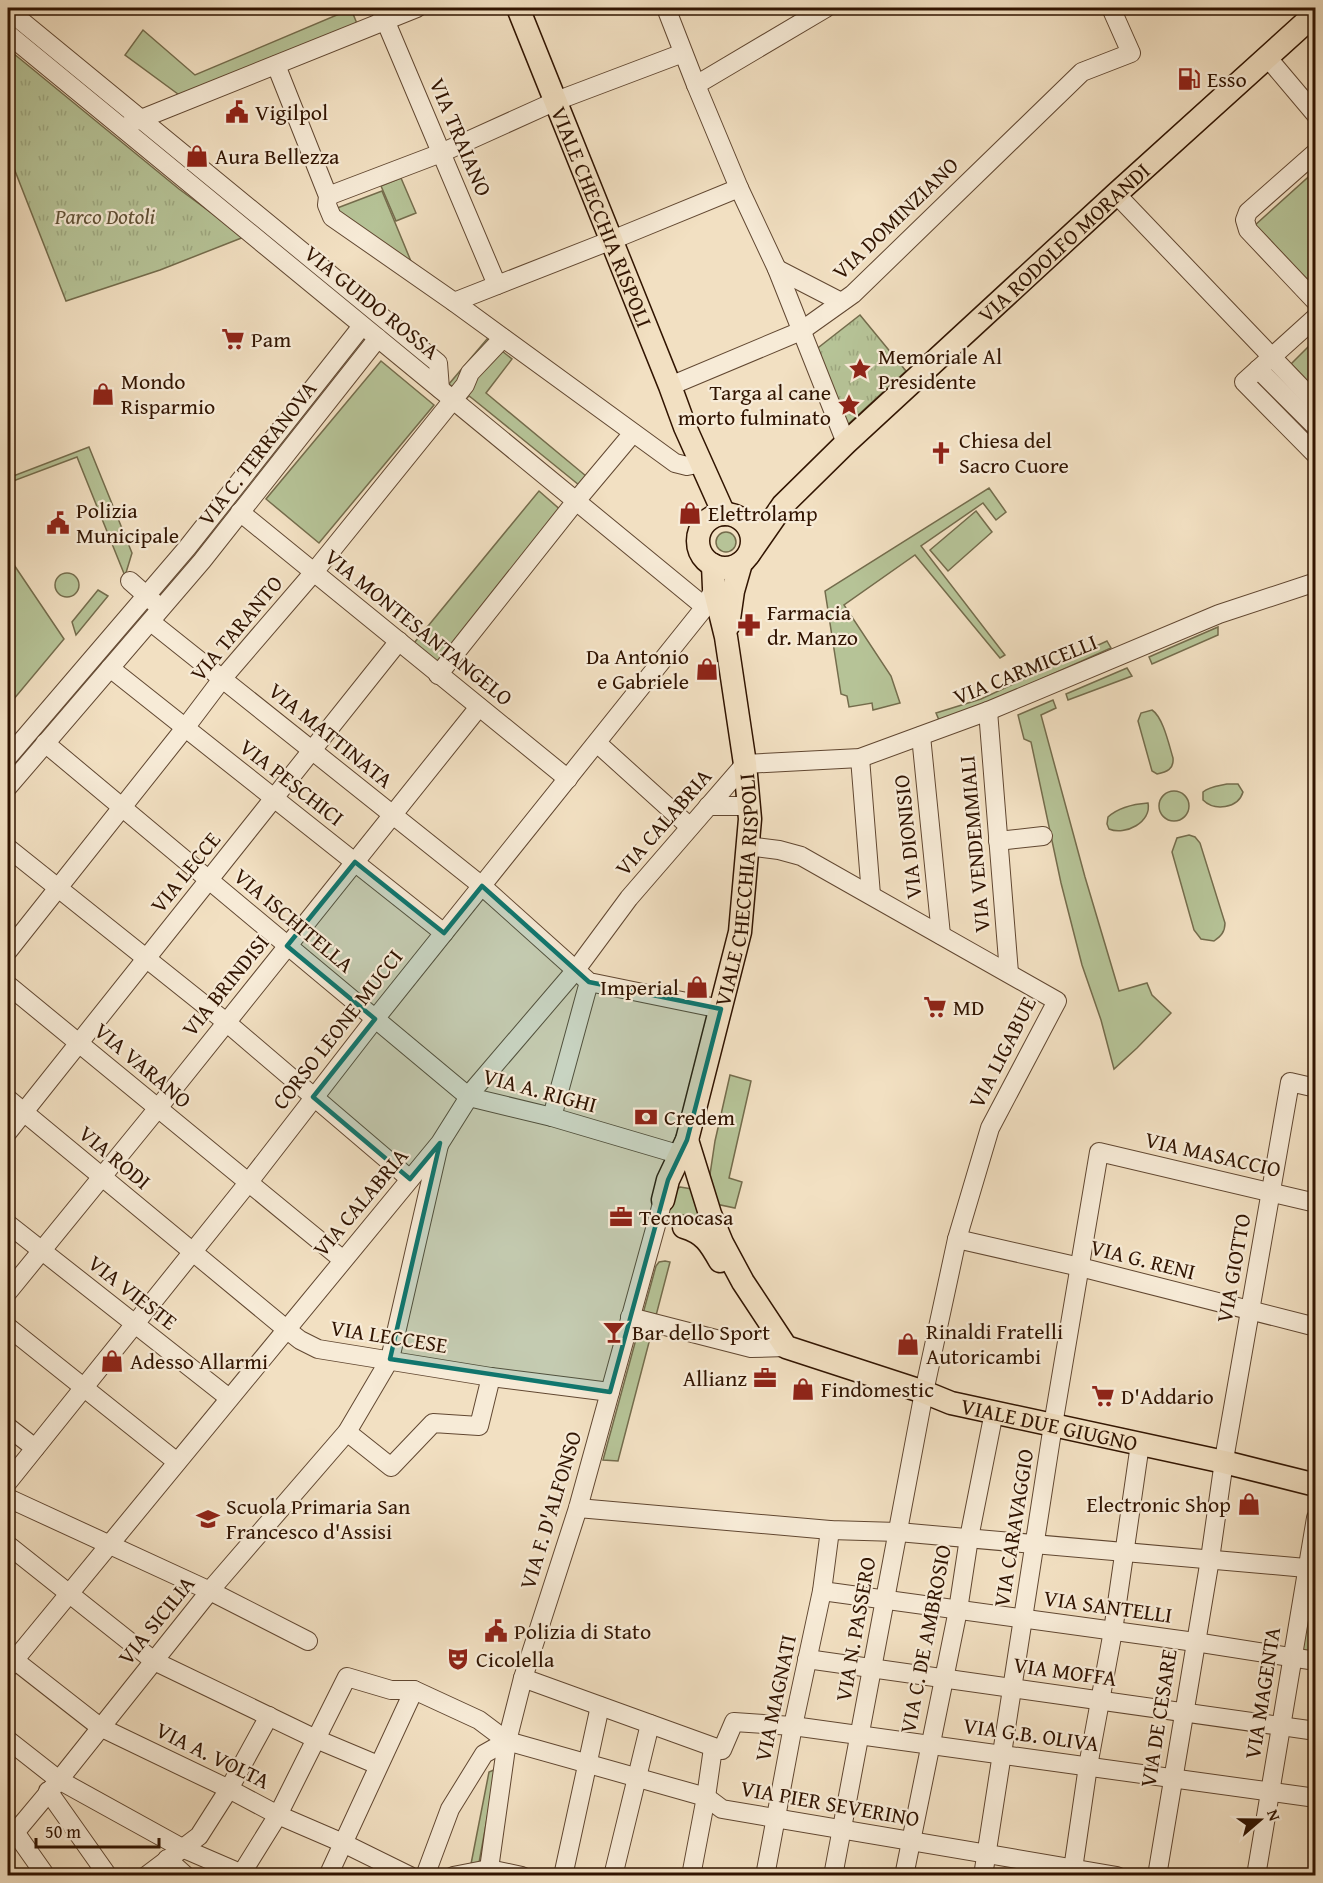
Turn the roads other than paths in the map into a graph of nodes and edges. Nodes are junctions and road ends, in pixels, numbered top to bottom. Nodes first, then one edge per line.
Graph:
1 (417, 8) edge
2 (518, 8) edge
3 (666, 8) edge
4 (826, 8) edge
5 (1111, 8) edge
6 (8, 10) edge
7 (1316, 13) edge
8 (382, 14) edge
9 (8, 34) edge
10 (683, 53) junction
11 (1267, 57) junction
12 (276, 65) junction
13 (696, 85) junction
14 (556, 101) junction
15 (1316, 115) edge
16 (141, 119) junction
17 (121, 127) junction
18 (1316, 152) edge
19 (441, 153) junction
20 (739, 188) junction
21 (1116, 194) junction
22 (328, 196) junction
23 (612, 240) junction
24 (777, 269) junction
25 (497, 285) junction
26 (454, 302) junction
27 (841, 302) junction
28 (1316, 302) edge
29 (1316, 317) edge
30 (362, 326) junction
31 (801, 331) junction
32 (378, 338) junction
33 (503, 338) junction
34 (1264, 363) junction
35 (670, 386) junction
36 (447, 394) junction
37 (1316, 403) edge
38 (1316, 427) edge
39 (685, 428) junction
40 (633, 433) junction
41 (846, 443) junction
42 (1316, 455) edge
43 (692, 465) junction
44 (576, 501) junction
45 (783, 504) junction
46 (240, 512) junction
47 (734, 517) junction
48 (702, 526) junction
49 (745, 558) junction
50 (713, 565) junction
51 (314, 572) junction
52 (130, 582) dead end
53 (1316, 582) edge
54 (147, 596) junction
55 (709, 597) junction
56 (156, 616) junction
57 (726, 637) junction
58 (399, 641) junction
59 (110, 668) junction
60 (438, 675) junction
61 (222, 679) junction
62 (479, 707) junction
63 (988, 711) junction
64 (185, 728) junction
65 (921, 736) junction
66 (597, 742) junction
67 (45, 743) junction
68 (313, 751) junction
69 (8, 757) edge
70 (860, 758) junction
71 (745, 764) junction
72 (568, 779) junction
73 (8, 787) edge
74 (274, 798) junction
75 (708, 806) junction
76 (749, 806) junction
77 (122, 807) junction
78 (393, 815) junction
79 (690, 827) junction
80 (1043, 836) dead end
81 (998, 841) junction
82 (748, 846) junction
83 (8, 848) edge
84 (354, 862) junction
85 (210, 881) junction
86 (482, 886) junction
87 (57, 887) junction
88 (871, 895) junction
89 (444, 933) junction
90 (941, 934) junction
91 (287, 946) junction
92 (8, 951) edge
93 (146, 958) junction
94 (1009, 973) junction
95 (582, 976) junction
96 (8, 984) edge
97 (721, 1009) junction
98 (375, 1019) junction
99 (226, 1022) junction
100 (78, 1043) junction
101 (1316, 1088) edge
102 (314, 1097) junction
103 (469, 1097) junction
104 (8, 1099) edge
105 (158, 1108) junction
106 (23, 1112) junction
107 (552, 1117) junction
108 (8, 1132) edge
109 (440, 1143) junction
110 (684, 1148) junction
111 (1099, 1152) joint
112 (101, 1176) junction
113 (410, 1179) junction
114 (248, 1183) junction
115 (1271, 1192) junction
116 (705, 1196) junction
117 (663, 1200) junction
118 (1316, 1203) edge
119 (8, 1224) edge
120 (684, 1227) junction
121 (654, 1230) junction
122 (957, 1239) junction
123 (40, 1251) junction
124 (193, 1253) junction
125 (344, 1260) junction
126 (1080, 1268) junction
127 (8, 1292) edge
128 (1250, 1310) junction
129 (630, 1317) junction
130 (135, 1324) junction
131 (1316, 1327) edge
132 (8, 1328) edge
133 (286, 1329) junction
134 (786, 1347) junction
135 (390, 1359) junction
136 (491, 1377) junction
137 (84, 1388) junction
138 (610, 1392) junction
139 (924, 1392) junction
140 (229, 1398) junction
141 (994, 1412) junction
142 (1053, 1425) junction
143 (8, 1427) edge
144 (347, 1432) junction
145 (1140, 1444) junction
146 (35, 1448) junction
147 (177, 1462) junction
148 (1224, 1462) junction
149 (8, 1482) edge
150 (1316, 1485) edge
151 (8, 1498) edge
152 (578, 1508) junction
153 (1316, 1518) edge
154 (830, 1530) junction
155 (898, 1532) junction
156 (969, 1538) junction
157 (1035, 1544) junction
158 (8, 1545) edge
159 (108, 1546) junction
160 (1125, 1552) junction
161 (1210, 1559) junction
162 (1306, 1568) junction
163 (822, 1591) junction
164 (210, 1592) junction
165 (69, 1593) junction
166 (884, 1599) junction
167 (958, 1610) junction
168 (1024, 1619) junction
169 (1113, 1631) junction
170 (308, 1641) dead end
171 (1195, 1642) junction
172 (1293, 1657) junction
173 (807, 1659) junction
174 (10, 1661) edge
175 (154, 1661) junction
176 (1316, 1661) edge
177 (873, 1668) junction
178 (523, 1678) junction
179 (944, 1678) junction
180 (1013, 1688) junction
181 (414, 1690) junction
182 (1099, 1700) junction
183 (600, 1706) junction
184 (1185, 1713) junction
185 (269, 1716) junction
186 (650, 1724) junction
187 (792, 1726) junction
188 (1281, 1726) junction
189 (100, 1727) junction
190 (1316, 1731) edge
191 (860, 1735) junction
192 (316, 1738) junction
193 (8, 1740) edge
194 (507, 1741) junction
195 (930, 1745) junction
196 (713, 1748) junction
197 (1002, 1754) junction
198 (587, 1763) junction
199 (378, 1765) junction
200 (1088, 1766) junction
201 (637, 1778) junction
202 (1173, 1778) junction
203 (53, 1786) junction
204 (229, 1789) junction
205 (1271, 1791) junction
206 (706, 1797) junction
207 (1316, 1798) edge
208 (278, 1815) junction
209 (776, 1817) junction
210 (842, 1830) junction
211 (11, 1836) edge
212 (911, 1841) junction
213 (343, 1843) junction
214 (182, 1848) junction
215 (987, 1852) junction
216 (167, 1859) junction
217 (488, 1872) edge
218 (1072, 1872) edge
219 (46, 1875) edge
220 (108, 1875) edge
221 (146, 1875) edge
222 (186, 1875) edge
223 (243, 1875) edge
224 (328, 1875) edge
225 (410, 1875) edge
226 (425, 1875) edge
227 (453, 1875) edge
228 (522, 1875) edge
229 (562, 1875) edge
230 (613, 1875) edge
231 (691, 1875) edge
232 (765, 1875) edge
233 (833, 1875) edge
234 (904, 1875) edge
235 (983, 1875) edge
236 (1117, 1875) edge
237 (1157, 1875) edge
238 (1256, 1875) edge

1 - 8 street
2 - 14 main road, VIALE CHECCHIA RISPOLI
3 - 10 street
4 - 13 street
5 - 27 street, VIA DOMINZIANO
6 - 16 street
7 - 11 main road, VIA RODOLFO MORANDI
8 - 12 street
8 - 19 street, VIA TRAIANO
9 - 17 street, VIA GUIDO ROSSA
10 - 13 street
10 - 14 street
11 - 15 street
11 - 21 main road, VIA RODOLFO MORANDI
12 - 16 street
12 - 22 street
13 - 20 street
14 - 19 street
14 - 23 main road, VIALE CHECCHIA RISPOLI
16 - 17 street
16 - 36 street
17 - 30 street, VIA GUIDO ROSSA
18 - 28 street
19 - 22 street
19 - 25 street, VIA TRAIANO
20 - 23 street
20 - 24 street
21 - 34 street
21 - 41 main road, VIA RODOLFO MORANDI
22 - 26 street
23 - 25 street
23 - 35 main road, VIALE CHECCHIA RISPOLI
24 - 27 street
24 - 31 street
25 - 26 street
26 - 33 street
27 - 31 street, VIA DOMINZIANO
29 - 34 street
30 - 32 street, VIA GUIDO ROSSA
30 - 54 street
31 - 35 street, VIA DOMINZIANO
31 - 41 street
32 - 36 street, VIA GUIDO ROSSA
32 - 46 street, VIA C. TERRANOVA
33 - 36 street, VIA TARANTO
33 - 40 street
34 - 37 street
34 - 38 street
34 - 42 street
35 - 39 main road, VIALE CHECCHIA RISPOLI
36 - 44 street, VIA GUIDO ROSSA
36 - 51 street, VIA TARANTO
39 - 43 main road, VIALE CHECCHIA RISPOLI
39 - 47 main road, VIALE CHECCHIA RISPOLI
40 - 43 street
40 - 44 street
41 - 45 main road, VIA RODOLFO MORANDI
43 - 48 main road, VIALE CHECCHIA RISPOLI
44 - 55 street, VIA GUIDO ROSSA
44 - 60 street
45 - 47 main road, VIA RODOLFO MORANDI
45 - 49 main road, VIA RODOLFO MORANDI
46 - 51 street, VIA MONTESANTANGELO
46 - 56 street, VIA C. TERRANOVA
47 - 48 main road
47 - 49 main road, VIALE CHECCHIA RISPOLI
48 - 50 main road, VIALE CHECCHIA RISPOLI
49 - 50 main road
49 - 57 main road, VIALE CHECCHIA RISPOLI
50 - 55 main road, VIALE CHECCHIA RISPOLI
51 - 58 street, VIA MONTESANTANGELO
51 - 61 street, VIA TARANTO
52 - 54 street, VIA MATTINATA
53 - 63 street, VIA CARMICELLI
54 - 56 street, VIA MATTINATA
54 - 69 street
55 - 57 main road, VIALE CHECCHIA RISPOLI
55 - 66 street, CORSO LEONE MUCCI
56 - 59 street, VIA C. TERRANOVA
56 - 61 street, VIA MATTINATA
57 - 71 main road, VIALE CHECCHIA RISPOLI
58 - 60 street, VIA MONTESANTANGELO
58 - 68 street, VIA LECCE
59 - 64 street, VIA PESCHICI
59 - 67 street, VIA C. TERRANOVA
60 - 62 street, VIA MONTESANTANGELO
61 - 64 street, VIA TARANTO
61 - 68 street, VIA MATTINATA
62 - 72 street, VIA MONTESANTANGELO
62 - 78 street, VIA BRINDISI
63 - 65 street, VIA CARMICELLI
63 - 81 street, VIA VENDEMMIALI
64 - 74 street, VIA PESCHICI
64 - 77 street, VIA TARANTO
65 - 70 street, VIA CARMICELLI
65 - 90 street, VIA DIONISIO
66 - 72 street, CORSO LEONE MUCCI
66 - 79 street
67 - 73 street, VIA C. TERRANOVA
67 - 77 street, VIA ISCHITELLA
68 - 74 street, VIA LECCE
68 - 78 street, VIA MATTINATA
70 - 71 street, VIA CARMICELLI
70 - 88 street
71 - 75 street, VIA CALABRIA
71 - 76 main road, VIALE CHECCHIA RISPOLI
72 - 86 street, CORSO LEONE MUCCI
74 - 84 street, VIA PESCHICI
74 - 85 street, VIA LECCE
75 - 76 street
75 - 79 street, VIA CALABRIA
76 - 82 main road, VIALE CHECCHIA RISPOLI
77 - 85 street, VIA ISCHITELLA
77 - 87 street, VIA TARANTO
78 - 84 street, VIA BRINDISI
78 - 86 street, VIA MATTINATA
79 - 95 street, VIA CALABRIA
80 - 81 street
81 - 94 street, VIA VENDEMMIALI
82 - 88 street, VIA LIGABUE
82 - 97 main road, VIALE CHECCHIA RISPOLI
83 - 87 street
84 - 89 street, VIA PESCHICI
84 - 91 street, VIA BRINDISI
85 - 91 street, VIA ISCHITELLA
85 - 93 street, VIA LECCE
86 - 89 street, CORSO LEONE MUCCI
86 - 95 street, VIA MATTINATA
87 - 92 street, VIA TARANTO
87 - 93 street
88 - 90 street, VIA LIGABUE
89 - 98 street, CORSO LEONE MUCCI
90 - 94 street, VIA LIGABUE
91 - 98 street, VIA ISCHITELLA
91 - 99 street, VIA BRINDISI
93 - 99 street
93 - 100 street, VIA LECCE
94 - 122 street, VIA LIGABUE
95 - 97 street
95 - 103 street, VIA CALABRIA
95 - 107 street
96 - 100 street, VIA VARANO
97 - 110 main road, VIALE CHECCHIA RISPOLI
98 - 102 street, CORSO LEONE MUCCI
98 - 103 street, VIA A. RIGHI
99 - 102 street
99 - 105 street, VIA BRINDISI
100 - 105 street, VIA VARANO
100 - 106 street, VIA LECCE
101 - 115 street, VIA GIOTTO
102 - 113 street
102 - 114 street, CORSO LEONE MUCCI
103 - 107 street, VIA A. RIGHI
103 - 109 street, VIA CALABRIA
104 - 106 street, VIA RODI
105 - 112 street, VIA BRINDISI
105 - 114 street, VIA VARANO
106 - 108 street, VIA LECCE
106 - 112 street, VIA RODI
107 - 110 street, VIA A. RIGHI
109 - 113 street, VIA CALABRIA
109 - 135 street, VIA SICILIA
110 - 116 main road
110 - 117 main road, VIALE CHECCHIA RISPOLI
111 - 115 street, VIA MASACCIO
111 - 126 street, VIA CARAVAGGIO
112 - 123 street, VIA BRINDISI
112 - 124 street, VIA RODI
113 - 125 street, VIA CALABRIA
114 - 124 street, CORSO LEONE MUCCI
114 - 125 street, VIA VARANO
115 - 118 street, VIA MASACCIO
115 - 128 street, VIA GIOTTO
116 - 117 main road
116 - 120 main road
116 - 134 main road
117 - 120 main road
117 - 121 street, VIA F. D'ALFONSO
119 - 123 street, VIA VIESTE
120 - 121 street
120 - 134 main road
121 - 129 street, VIA F. D'ALFONSO
122 - 126 street, VIA G. RENI
122 - 139 street, VIA LIGABUE
123 - 127 street, VIA BRINDISI
123 - 130 street, VIA VIESTE
124 - 130 street, CORSO LEONE MUCCI
124 - 133 street, VIA LECCESE
125 - 133 street, VIA CALABRIA
126 - 128 street, VIA G. RENI
126 - 142 street, VIA CARAVAGGIO
128 - 131 street, VIA G. RENI
128 - 148 street, VIA GIOTTO
129 - 134 street, VIALE DUE GIUGNO
129 - 138 street, VIA F. D'ALFONSO
130 - 137 street, CORSO LEONE MUCCI
130 - 140 street, VIA VIESTE
132 - 137 street
133 - 135 street, VIA LECCESE
133 - 140 street, VIA CALABRIA
134 - 139 main road, VIALE DUE GIUGNO
135 - 136 street, VIA LECCESE
135 - 144 street, VIA SICILIA
136 - 138 street, VIA LECCESE
136 - 144 street
137 - 146 street, CORSO LEONE MUCCI
137 - 147 street
138 - 152 street, VIA F. D'ALFONSO
139 - 141 main road, VIALE DUE GIUGNO
139 - 155 street, VIA N. PASSERO
140 - 147 street, VIA CALABRIA
141 - 142 main road, VIALE DUE GIUGNO
141 - 156 street, VIA C. DE AMBROSIO
142 - 145 main road, VIALE DUE GIUGNO
142 - 157 street, VIA CARAVAGGIO
143 - 146 street
144 - 164 street, VIA SICILIA
145 - 148 main road, VIALE DUE GIUGNO
145 - 160 street
146 - 149 street, CORSO LEONE MUCCI
147 - 159 street, VIA CALABRIA
148 - 150 main road, VIALE DUE GIUGNO
148 - 161 street, VIA DE CESARE
151 - 159 street
152 - 154 street
152 - 178 street, VIA F. D'ALFONSO
153 - 162 street, VIA MAGENTA
154 - 155 street
154 - 163 street, VIA MAGNATI
155 - 156 street
155 - 166 street, VIA N. PASSERO
156 - 157 street
156 - 167 street, VIA C. DE AMBROSIO
157 - 160 street
157 - 168 street, VIA CARAVAGGIO
158 - 165 street
159 - 164 street
159 - 165 street, VIA CALABRIA
160 - 161 street
160 - 169 street
161 - 162 street
161 - 171 street, VIA DE CESARE
162 - 172 street, VIA MAGENTA
163 - 166 street, VIA SANTELLI
163 - 173 street, VIA MAGNATI
164 - 170 street
164 - 175 street, VIA SICILIA
165 - 174 street, VIA CALABRIA
165 - 175 street
166 - 167 street, VIA SANTELLI
166 - 177 street, VIA N. PASSERO
167 - 168 street, VIA SANTELLI
167 - 179 street, VIA C. DE AMBROSIO
168 - 169 street, VIA SANTELLI
168 - 180 street, VIA CARAVAGGIO
169 - 171 street, VIA SANTELLI
169 - 182 street
171 - 172 street, VIA SANTELLI
171 - 184 street, VIA DE CESARE
172 - 176 street, VIA SANTELLI
172 - 188 street, VIA MAGENTA
173 - 177 street, VIA MOFFA
173 - 187 street, VIA MAGNATI
174 - 189 street, VIA A. VOLTA
175 - 185 street
175 - 189 street, VIA SICILIA
177 - 179 street, VIA MOFFA
177 - 191 street, VIA N. PASSERO
178 - 183 street
178 - 194 street, VIA F. D'ALFONSO
179 - 180 street, VIA MOFFA
179 - 195 street, VIA C. DE AMBROSIO
180 - 182 street, VIA MOFFA
180 - 197 street, VIA CARAVAGGIO
181 - 192 street
181 - 194 street
181 - 199 street
182 - 184 street, VIA MOFFA
182 - 200 street
183 - 186 street
183 - 198 street
184 - 188 street, VIA MOFFA
184 - 202 street, VIA DE CESARE
185 - 192 street
185 - 204 street
186 - 196 street
186 - 201 street
187 - 191 street, VIA G.B. OLIVA
187 - 196 street, VIA G.B. OLIVA
187 - 209 street, VIA MAGNATI
188 - 190 street, VIA MOFFA
188 - 205 street, VIA MAGENTA
189 - 203 street, VIA SICILIA
189 - 204 street, VIA A. VOLTA
191 - 195 street, VIA G.B. OLIVA
191 - 210 street, VIA N. PASSERO
192 - 199 street
192 - 208 street
193 - 203 street
194 - 198 street, VIA PIER SEVERINO
194 - 217 street, VIA F. D'ALFONSO
194 - 226 street
195 - 197 street, VIA G.B. OLIVA
195 - 212 street, VIA C. DE AMBROSIO
196 - 206 street
197 - 200 street, VIA G.B. OLIVA
197 - 215 street, VIA CARAVAGGIO
198 - 201 street, VIA PIER SEVERINO
198 - 229 street
199 - 213 street
200 - 202 street, VIA G.B. OLIVA
200 - 218 street
201 - 206 street, VIA PIER SEVERINO
201 - 230 street
202 - 205 street, VIA G.B. OLIVA
202 - 237 street, VIA DE CESARE
203 - 211 street, VIA SICILIA
203 - 214 street
203 - 220 street
204 - 208 street, VIA A. VOLTA
204 - 214 street
205 - 207 street, VIA G.B. OLIVA
205 - 238 street, VIA MAGENTA
206 - 209 street, VIA PIER SEVERINO
206 - 231 street
208 - 213 street, VIA A. VOLTA
208 - 223 street
209 - 210 street, VIA PIER SEVERINO
209 - 232 street, VIA MAGNATI
210 - 212 street, VIA PIER SEVERINO
210 - 233 street, VIA N. PASSERO
211 - 219 street
212 - 215 street, VIA PIER SEVERINO
212 - 234 street, VIA C. DE AMBROSIO
213 - 224 street
213 - 225 street, VIA A. VOLTA
214 - 216 street
214 - 223 street
215 - 218 street, VIA PIER SEVERINO
215 - 235 street, VIA CARAVAGGIO
216 - 221 street
216 - 222 street
217 - 227 street
217 - 228 street
218 - 236 street, VIA PIER SEVERINO

